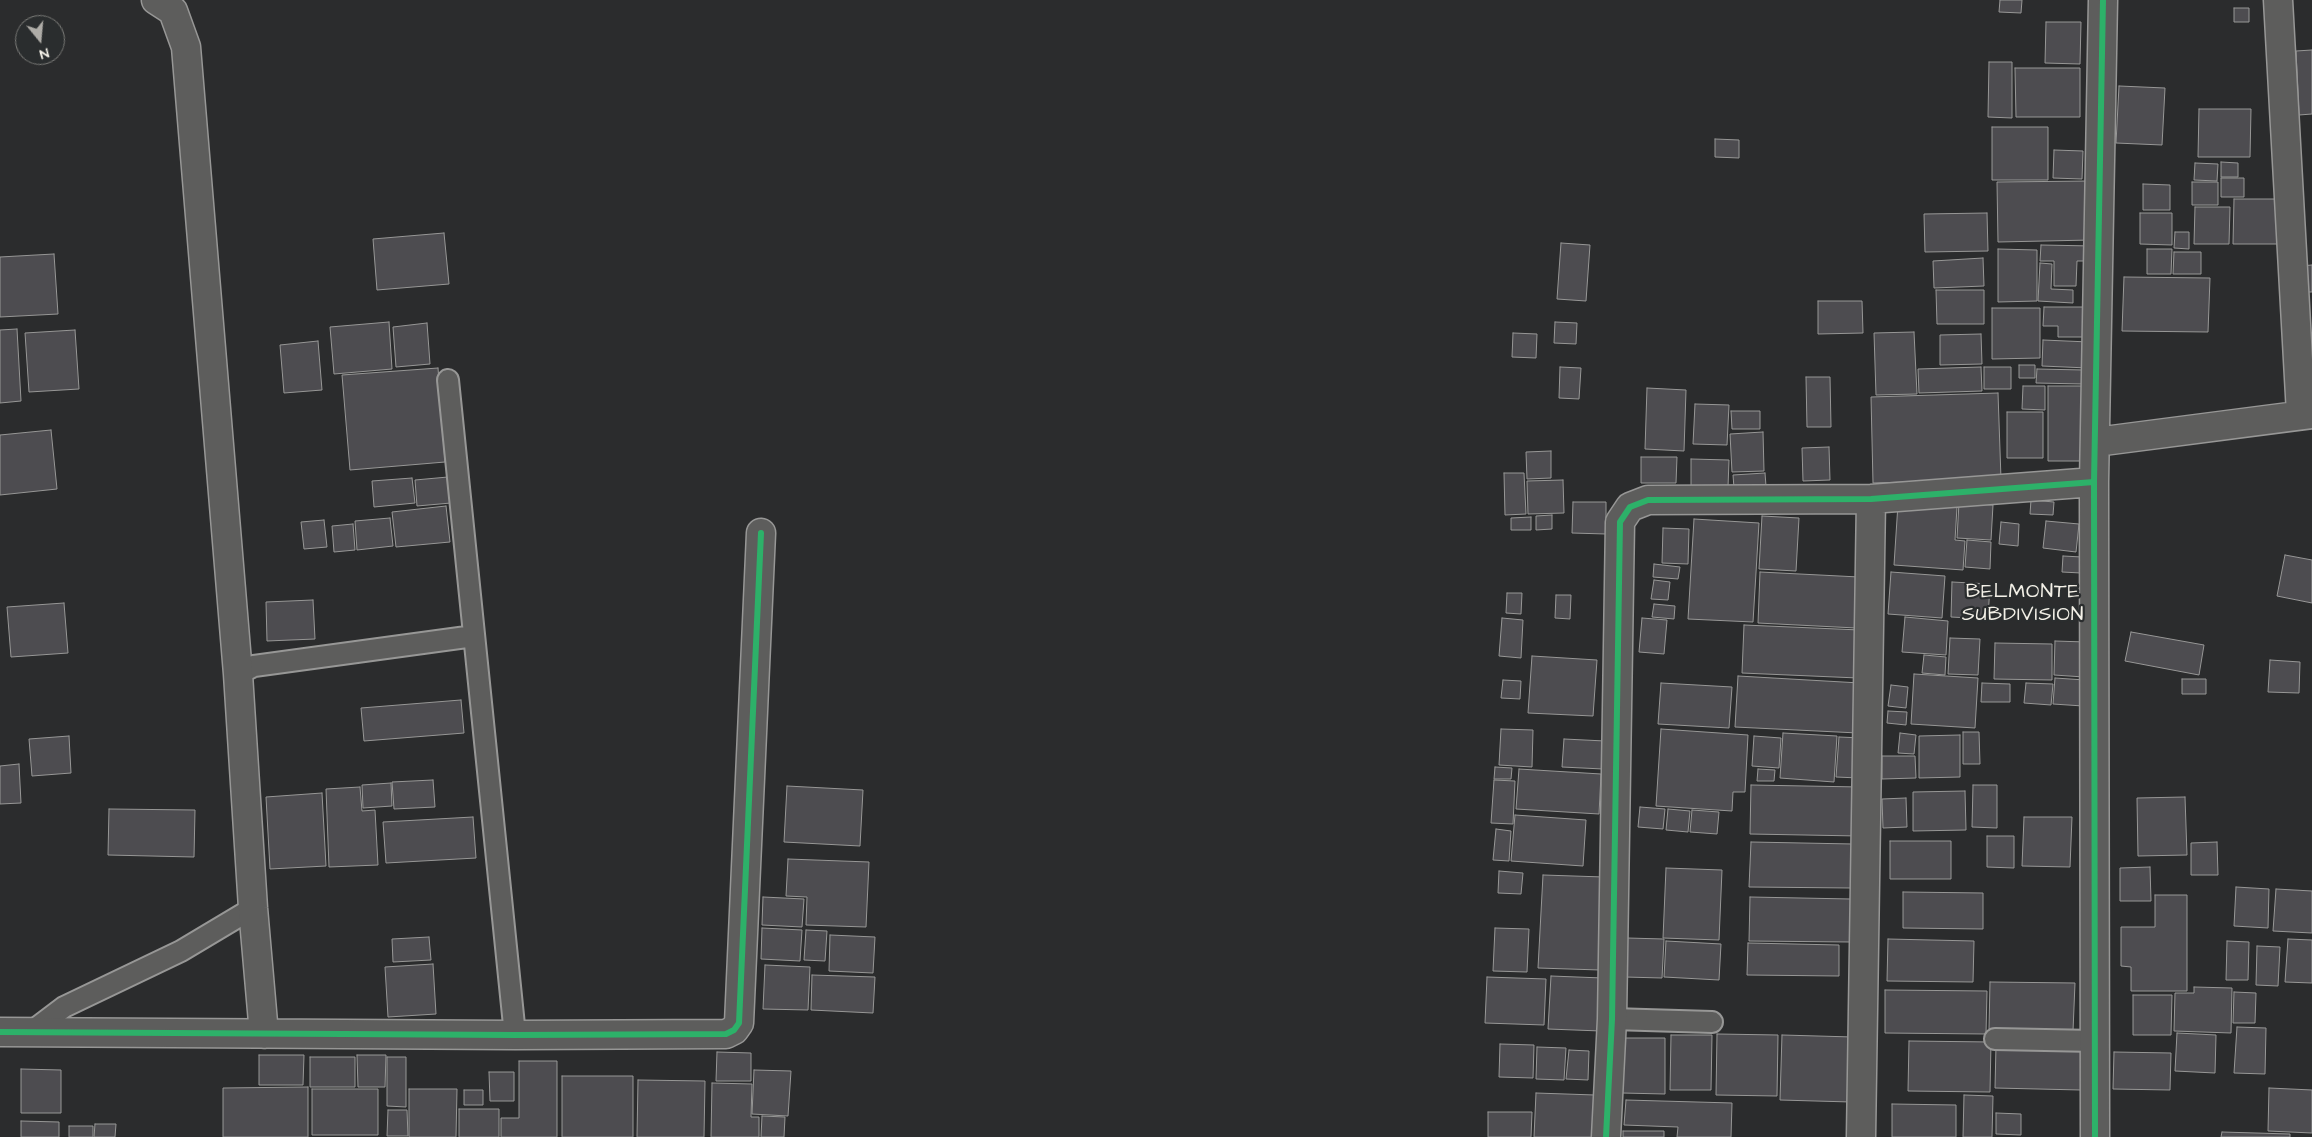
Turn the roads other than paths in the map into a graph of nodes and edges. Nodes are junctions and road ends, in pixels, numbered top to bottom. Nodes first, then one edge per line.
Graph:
1 (156, 0) edge
2 (2103, 0) edge
3 (2278, 0) edge
4 (448, 380) dead end
5 (2306, 414) edge
6 (2096, 442) junction
7 (2094, 482) junction
8 (1871, 499) junction
9 (761, 533) dead end
10 (474, 636) junction
11 (238, 674) junction
12 (253, 908) junction
13 (1612, 1019) junction
14 (1712, 1022) dead end
15 (0, 1032) edge
16 (31, 1032) junction
17 (264, 1034) junction
18 (516, 1036) junction
19 (1995, 1039) dead end
20 (2095, 1040) junction
21 (1606, 1137) edge
22 (1861, 1137) edge
23 (2095, 1137) edge

1 - 11 street
2 - 6 street
3 - 5 street
4 - 10 lane
5 - 6 street
6 - 7 street
7 - 8 street
7 - 20 street
8 - 13 street
8 - 22 street
9 - 18 street
10 - 11 lane
10 - 18 lane
11 - 12 street
12 - 16 lane
12 - 17 street
13 - 14 lane
13 - 21 street
15 - 16 street
16 - 17 street
17 - 18 street
19 - 20 lane
20 - 23 street

